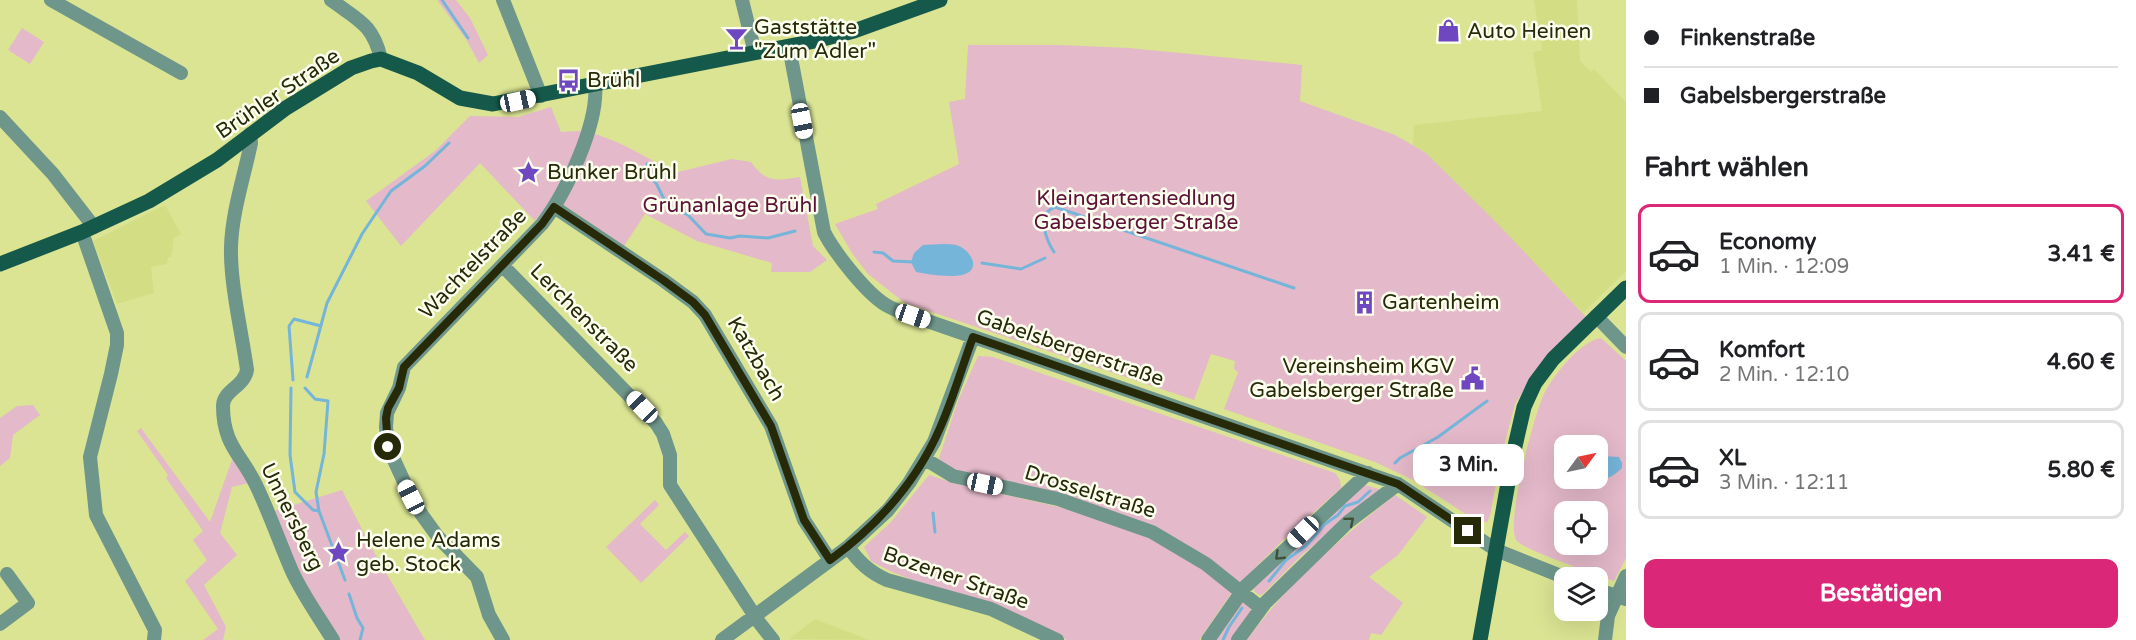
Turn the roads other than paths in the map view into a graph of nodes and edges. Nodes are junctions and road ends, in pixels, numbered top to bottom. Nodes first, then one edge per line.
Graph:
1 (51, 0) edge
2 (332, 0) edge
3 (503, 0) edge
4 (742, 0) edge
5 (940, 0) edge
6 (789, 47) junction
7 (755, 53) junction
8 (381, 58) junction
9 (181, 73) dead end
10 (595, 84) junction
11 (541, 96) junction
12 (0, 117) edge
13 (250, 134) junction
14 (554, 207) junction
15 (88, 230) junction
16 (0, 264) edge
17 (502, 266) junction
18 (1626, 288) edge
19 (1596, 316) junction
20 (973, 337) junction
21 (1626, 347) edge
22 (925, 459) junction
23 (1368, 473) junction
24 (1398, 484) junction
25 (848, 547) junction
26 (1496, 550) junction
27 (830, 560) junction
28 (1554, 573) edge
29 (7, 574) dead end
30 (1626, 576) edge
31 (1242, 592) junction
32 (1621, 598) edge
33 (1262, 608) junction
34 (755, 616) junction
35 (0, 624) edge
36 (154, 640) edge
37 (333, 640) edge
38 (502, 640) edge
39 (722, 640) edge
40 (773, 640) edge
41 (1057, 640) edge
42 (1208, 640) edge
43 (1238, 640) edge
44 (1480, 640) edge
45 (1605, 640) edge

1 - 9 street
2 - 8 street
3 - 11 street
4 - 7 street
5 - 6 main road
6 - 7 main road
6 - 20 street, Gabelsbergerstraße
7 - 10 main road
8 - 11 main road
8 - 13 main road, Brühler Straße
10 - 11 main road
10 - 14 street, Wachtelstraße
12 - 15 street
13 - 15 main road, Brühler Straße
13 - 37 street, Unnersberg
14 - 17 street, Wachtelstraße
14 - 27 street, Katzbach
15 - 16 main road, Brühler Straße
15 - 36 street
17 - 34 street, Lerchenstraße
17 - 38 street, Wachtelstraße
18 - 19 main road
19 - 21 street
19 - 26 main road
20 - 22 street
20 - 23 street, Gabelsbergerstraße
22 - 25 street
22 - 31 street, Drosselstraße
23 - 24 street, Gabelsbergerstraße
23 -> 31 street
24 - 26 street, Gabelsbergerstraße
33 -> 24 street
25 - 27 street
25 - 41 street, Bozener Straße
26 - 28 street, Gabelsbergerstraße
26 - 44 main road
27 - 34 street
29 - 35 street
30 - 32 street
31 - 33 street, Drosselstraße
31 - 42 street
32 - 45 street
33 - 43 street
34 - 39 street
34 - 40 street, Lerchenstraße

